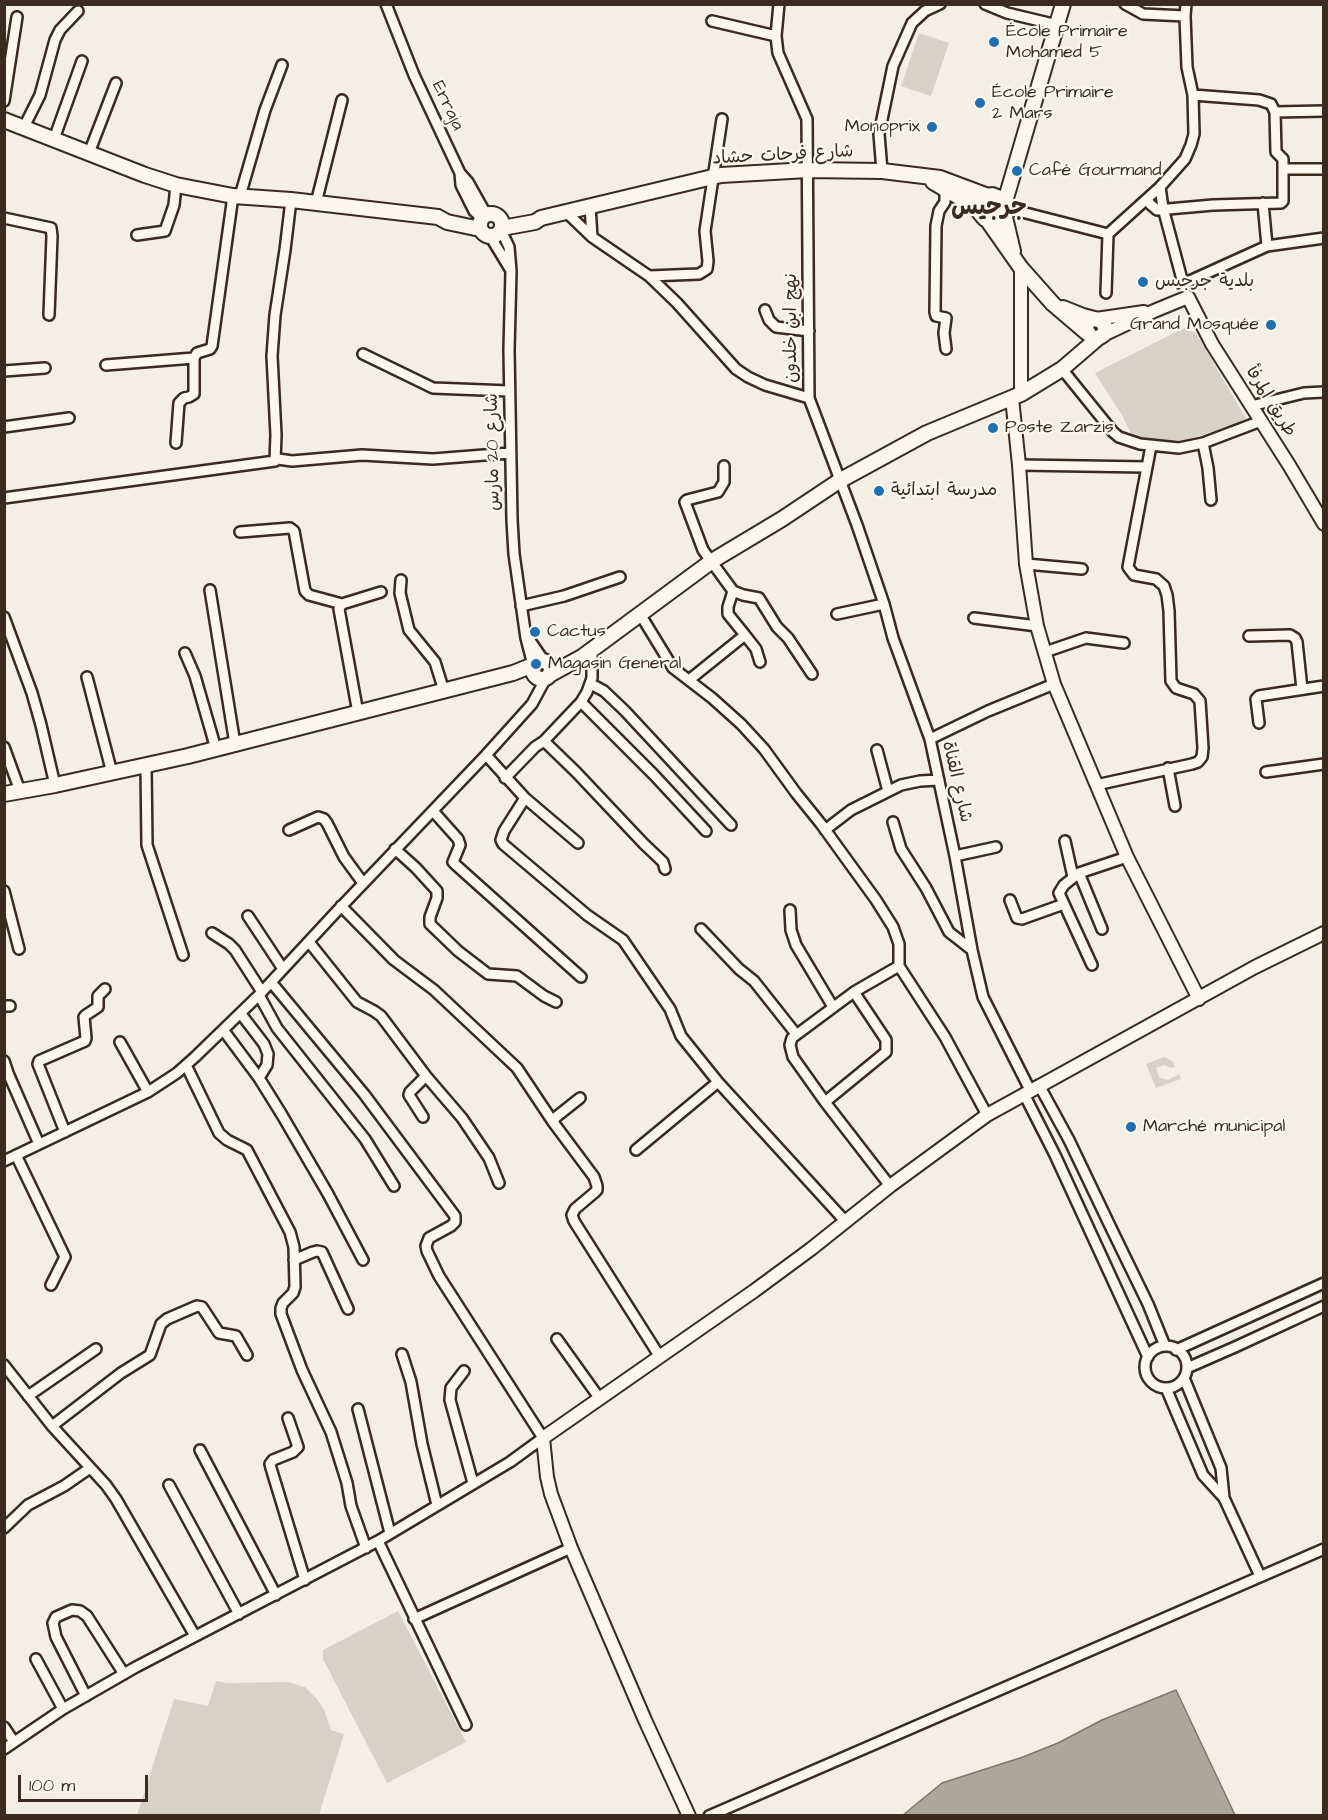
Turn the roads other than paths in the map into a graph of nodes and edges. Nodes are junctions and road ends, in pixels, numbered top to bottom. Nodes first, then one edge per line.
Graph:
1 (386, 4) edge
2 (779, 4) edge
3 (940, 4) edge
4 (985, 4) edge
5 (1063, 4) edge
6 (1125, 4) edge
7 (1186, 4) edge
8 (1008, 9) edge
9 (78, 10) dead end
10 (1185, 16) junction
11 (17, 17) dead end
12 (712, 21) dead end
13 (1057, 25) junction
14 (776, 36) junction
15 (82, 61) dead end
16 (282, 65) dead end
17 (116, 83) dead end
18 (1193, 95) junction
19 (342, 100) dead end
20 (4, 101) edge
21 (1323, 111) edge
22 (1275, 112) junction
23 (722, 119) dead end
24 (4, 120) edge
25 (24, 128) junction
26 (54, 139) junction
27 (89, 153) junction
28 (1015, 164) junction
29 (1283, 169) junction
30 (1323, 169) edge
31 (808, 170) junction
32 (882, 171) junction
33 (923, 175) junction
34 (712, 177) junction
35 (176, 185) junction
36 (1160, 187) junction
37 (945, 189) junction
38 (990, 195) junction
39 (236, 196) junction
40 (1147, 199) junction
41 (291, 200) junction
42 (316, 203) junction
43 (1263, 203) junction
44 (590, 206) junction
45 (1163, 208) junction
46 (979, 209) junction
47 (1004, 209) junction
48 (566, 212) junction
49 (4, 218) edge
50 (988, 221) junction
51 (490, 224) junction
52 (1108, 234) junction
53 (137, 236) dead end
54 (592, 237) junction
55 (1323, 238) edge
56 (1267, 246) junction
57 (1017, 264) junction
58 (649, 276) junction
59 (1183, 284) junction
60 (1106, 293) dead end
61 (1188, 297) junction
62 (1053, 304) junction
63 (765, 310) dead end
64 (1154, 311) junction
65 (49, 315) dead end
66 (1094, 319) junction
67 (809, 331) junction
68 (1094, 336) junction
69 (946, 349) dead end
70 (363, 354) dead end
71 (194, 358) junction
72 (106, 365) dead end
73 (45, 368) dead end
74 (1062, 369) junction
75 (4, 371) edge
76 (509, 391) junction
77 (1323, 392) edge
78 (1016, 396) junction
79 (809, 398) junction
80 (1251, 406) junction
81 (69, 418) dead end
82 (1261, 421) junction
83 (4, 428) edge
84 (1203, 442) junction
85 (176, 443) dead end
86 (1150, 446) junction
87 (510, 453) junction
88 (275, 461) junction
89 (1019, 465) junction
90 (724, 466) dead end
91 (1146, 467) junction
92 (839, 481) junction
93 (4, 498) edge
94 (1211, 500) dead end
95 (1323, 524) edge
96 (240, 532) dead end
97 (712, 561) junction
98 (1026, 564) junction
99 (1082, 569) dead end
100 (620, 577) dead end
101 (401, 580) dead end
102 (210, 590) dead end
103 (733, 591) junction
104 (381, 592) dead end
105 (884, 603) junction
106 (342, 604) junction
107 (521, 606) junction
108 (640, 614) junction
109 (837, 614) dead end
110 (4, 617) edge
111 (974, 618) dead end
112 (1037, 626) junction
113 (746, 635) junction
114 (1249, 636) dead end
115 (1124, 643) dead end
116 (590, 650) junction
117 (1045, 652) junction
118 (185, 653) dead end
119 (760, 662) dead end
120 (541, 669) junction
121 (812, 674) dead end
122 (87, 677) dead end
123 (689, 680) junction
124 (591, 684) junction
125 (1054, 684) junction
126 (1323, 686) edge
127 (1302, 689) junction
128 (444, 691) junction
129 (581, 702) junction
130 (358, 713) junction
131 (1259, 723) dead end
132 (930, 739) junction
133 (544, 741) junction
134 (235, 744) junction
135 (4, 747) edge
136 (216, 749) junction
137 (877, 750) dead end
138 (486, 756) junction
139 (1323, 764) edge
140 (146, 765) junction
141 (1168, 768) junction
142 (1266, 772) dead end
143 (112, 773) junction
144 (505, 778) junction
145 (939, 780) junction
146 (55, 785) junction
147 (1096, 785) junction
148 (20, 791) junction
149 (888, 791) junction
150 (4, 794) edge
151 (525, 798) junction
152 (1175, 806) dead end
153 (433, 811) junction
154 (893, 822) dead end
155 (731, 825) dead end
156 (289, 830) dead end
157 (825, 830) junction
158 (706, 831) dead end
159 (1065, 841) dead end
160 (578, 843) dead end
161 (996, 847) dead end
162 (395, 849) junction
163 (955, 856) junction
164 (1127, 857) junction
165 (665, 869) dead end
166 (1076, 875) junction
167 (363, 883) junction
168 (4, 891) edge
169 (1010, 900) dead end
170 (1064, 904) junction
171 (341, 906) junction
172 (790, 910) dead end
173 (248, 916) dead end
174 (8, 922) edge
175 (701, 929) dead end
176 (1102, 929) dead end
177 (212, 933) dead end
178 (1323, 933) edge
179 (309, 942) junction
180 (19, 950) dead end
181 (972, 950) junction
182 (183, 955) dead end
183 (1092, 965) dead end
184 (899, 966) junction
185 (283, 969) junction
186 (581, 977) dead end
187 (271, 982) junction
188 (105, 989) dead end
189 (854, 992) junction
190 (260, 994) junction
191 (1199, 999) junction
192 (556, 1002) dead end
193 (833, 1008) junction
194 (241, 1014) junction
195 (224, 1031) junction
196 (796, 1034) junction
197 (120, 1042) dead end
198 (4, 1061) edge
199 (186, 1065) junction
200 (426, 1076) junction
201 (259, 1078) junction
202 (718, 1082) junction
203 (1031, 1090) junction
204 (148, 1092) junction
205 (580, 1098) dead end
206 (825, 1102) junction
207 (987, 1115) junction
208 (423, 1117) dead end
209 (552, 1122) junction
210 (65, 1132) junction
211 (39, 1144) junction
212 (636, 1150) dead end
213 (16, 1155) junction
214 (4, 1161) edge
215 (500, 1183) dead end
216 (394, 1186) dead end
217 (890, 1186) junction
218 (845, 1221) junction
219 (294, 1260) junction
220 (363, 1260) dead end
221 (1323, 1283) edge
222 (51, 1285) dead end
223 (1323, 1306) edge
224 (348, 1309) dead end
225 (557, 1339) dead end
226 (1165, 1346) junction
227 (96, 1350) dead end
228 (1176, 1350) junction
229 (402, 1353) dead end
230 (247, 1355) dead end
231 (660, 1357) junction
232 (1148, 1357) junction
233 (4, 1365) edge
234 (1187, 1368) junction
235 (464, 1371) dead end
236 (8, 1377) edge
237 (1184, 1378) junction
238 (1166, 1388) junction
239 (28, 1396) junction
240 (600, 1399) junction
241 (358, 1409) dead end
242 (288, 1418) dead end
243 (52, 1426) junction
244 (543, 1438) junction
245 (200, 1450) dead end
246 (90, 1468) junction
247 (473, 1483) junction
248 (169, 1485) dead end
249 (1224, 1498) junction
250 (437, 1505) junction
251 (4, 1527) edge
252 (390, 1533) junction
253 (378, 1541) junction
254 (366, 1548) junction
255 (571, 1548) junction
256 (1323, 1549) edge
257 (1260, 1576) junction
258 (305, 1580) junction
259 (276, 1595) junction
260 (239, 1614) junction
261 (414, 1618) junction
262 (195, 1636) junction
263 (36, 1659) dead end
264 (124, 1674) junction
265 (86, 1696) junction
266 (63, 1709) junction
267 (466, 1725) dead end
268 (4, 1727) edge
269 (14, 1742) junction
270 (4, 1749) edge
271 (689, 1815) edge
272 (709, 1815) edge

1 - 51 street, Erraja
2 - 14 street, نهج ابن خلدون
3 - 32 street
4 - 8 street
5 - 13 main road
6 - 10 street
7 - 10 street
8 - 13 street
9 - 25 street
10 - 18 street
11 - 20 street
12 - 14 street
13 - 28 main road
14 - 31 street, نهج ابن خلدون
15 - 26 street
16 - 39 street
17 - 27 street
18 - 22 street
18 - 36 street
19 - 42 street
21 - 22 street
22 - 29 street
23 - 34 street
24 - 25 main road
25 - 26 main road
26 - 27 main road
27 - 35 main road
28 - 38 main road
28 - 47 main road
29 - 30 street
29 - 43 street
31 - 32 main road, شارع فرحات حشاد
31 - 34 main road, شارع فرحات حشاد
31 - 67 street, نهج ابن خلدون
32 - 33 main road, شارع فرحات حشاد
33 - 37 main road, شارع فرحات حشاد
33 - 38 main road, شارع فرحات حشاد
34 - 44 main road, شارع فرحات حشاد
34 - 58 street
35 - 39 main road
35 - 53 street
36 - 40 street
36 - 45 street
37 - 46 main road, شارع فرحات حشاد
37 - 69 street
38 - 46 main road
38 - 47 main road
39 - 41 main road
39 - 71 street
40 - 45 street
40 - 52 street
41 - 42 main road
41 - 88 street
42 - 51 main road
43 - 45 street
43 - 56 street
44 - 48 main road, شارع فرحات حشاد
44 - 54 street
45 - 59 street
46 - 50 main road
47 - 50 main road
47 - 52 street
47 - 57 main road
48 - 51 main road, شارع فرحات حشاد
48 - 54 street
49 - 65 street
50 - 57 main road
51 - 76 street, شارع 20 مارس
52 - 60 street
54 - 58 street
55 - 56 street
56 - 59 street
57 - 62 main road
57 - 78 street
58 - 79 street
59 - 61 street
61 - 64 street
61 - 80 street, طريق المرفأ
62 - 66 main road
62 - 68 main road
63 - 67 street
64 - 66 street
64 - 68 street
66 - 68 main road
67 - 79 street, نهج ابن خلدون
68 - 74 main road
70 - 76 street
71 - 72 street
71 - 85 street
73 - 75 street
74 - 78 main road
74 - 86 street
76 - 87 street, شارع 20 مارس
77 - 80 street
78 - 89 street
78 - 92 main road
79 - 92 street, نهج ابن خلدون
80 - 82 street, طريق المرفأ
81 - 83 street
82 - 84 street
82 - 95 street, طريق المرفأ
84 - 86 street
84 - 94 street
86 - 91 street
87 - 88 street
87 - 107 street, شارع 20 مارس
88 - 93 street
89 - 91 street
89 - 98 street
90 - 97 street
91 - 141 street
92 - 97 main road
92 - 105 street, شارع القناة
96 - 106 street
97 - 103 street
97 - 108 main road
98 - 99 street
98 - 112 street
100 - 107 street
101 - 128 street
102 - 134 street
103 - 113 street
103 - 121 street
104 - 106 street
105 - 109 street
105 - 132 street, شارع القناة
106 - 130 street
107 - 120 street, شارع 20 مارس
108 - 116 main road
108 - 123 street
110 - 146 street
111 - 112 street
112 - 117 street
113 - 119 street
113 - 123 street
114 - 127 street
115 - 117 street
116 - 120 main road
116 - 124 street
117 - 125 street
118 - 136 street
120 - 128 main road
120 - 138 street
122 - 143 street
123 - 157 street
124 - 129 street
124 - 155 street
125 - 132 street
125 - 147 street
126 - 127 street
127 - 131 street
128 - 130 main road
129 - 133 street
129 - 158 street
130 - 134 main road
132 - 145 street, شارع القناة
133 - 144 street
133 - 165 street
134 - 136 main road
135 - 148 street
136 - 140 main road
137 - 149 street
138 - 144 street
138 - 153 street
139 - 142 street
140 - 143 main road
140 - 182 street
141 - 147 street
141 - 152 street
143 - 146 main road
144 - 151 street
145 - 149 street
145 - 163 street, شارع القناة
146 - 148 main road
147 - 164 street
148 - 150 main road
149 - 157 street
151 - 160 street
151 - 202 street
153 - 162 street
153 - 186 street
154 - 181 street
156 - 167 street
157 - 184 street
159 - 166 street
161 - 163 street
162 - 167 street
162 - 192 street
163 - 181 street, شارع القناة
164 - 166 street
164 - 191 street
166 - 170 street
166 - 176 street
167 - 171 street
168 - 174 street
169 - 170 street
170 - 183 street
171 - 179 street
171 - 209 street
172 - 193 street
173 - 185 street
174 - 180 street
175 - 196 street
177 - 190 street
178 - 191 street
179 - 185 street
179 - 200 street
181 - 203 street, شارع القناة
184 - 189 street
184 - 207 street
185 - 187 street
187 - 190 street
187 - 244 street
188 - 210 street
189 - 193 street
189 - 206 street
190 - 194 street
190 - 216 street
191 - 203 street
193 - 196 street
194 - 195 street
194 - 201 street
195 - 199 street
195 - 201 street
196 - 206 street
197 - 204 street
198 - 211 street
199 - 204 street
199 - 219 street
200 - 208 street
200 - 215 street
201 - 220 street
202 - 212 street
202 - 218 street
203 - 207 street
203 - 226 street
203 - 232 street
204 - 210 street
205 - 209 street
206 - 217 street
207 - 217 street
209 - 231 street
210 - 211 street
211 - 213 street
213 - 214 street
213 - 222 street
217 - 218 street
218 - 231 street
219 - 224 street
219 - 254 street
221 - 228 street
223 - 234 street
225 - 240 street
226 - 228 street
226 - 232 street
227 - 239 street
228 - 234 street
229 - 250 street
230 - 243 street
231 - 240 street
232 - 238 street
233 - 236 street
234 - 237 street
235 - 247 street
236 - 239 street
237 - 238 street
237 - 249 street
238 - 249 street
239 - 243 street
240 - 244 street
241 - 252 street
242 - 258 street
243 - 246 street
244 - 247 street
244 - 255 street
245 - 259 street
246 - 251 street
246 - 262 street
247 - 250 street
248 - 260 street
249 - 257 street
250 - 252 street
252 - 253 street
253 - 254 street
253 - 261 street
254 - 258 street
255 - 261 street
255 - 271 street
256 - 257 street
257 - 272 street
258 - 259 street
259 - 260 street
260 - 262 street
261 - 267 street
262 - 264 street
263 - 266 street
264 - 265 street
264 - 265 street
265 - 266 street
266 - 269 street
268 - 269 street
269 - 270 street

